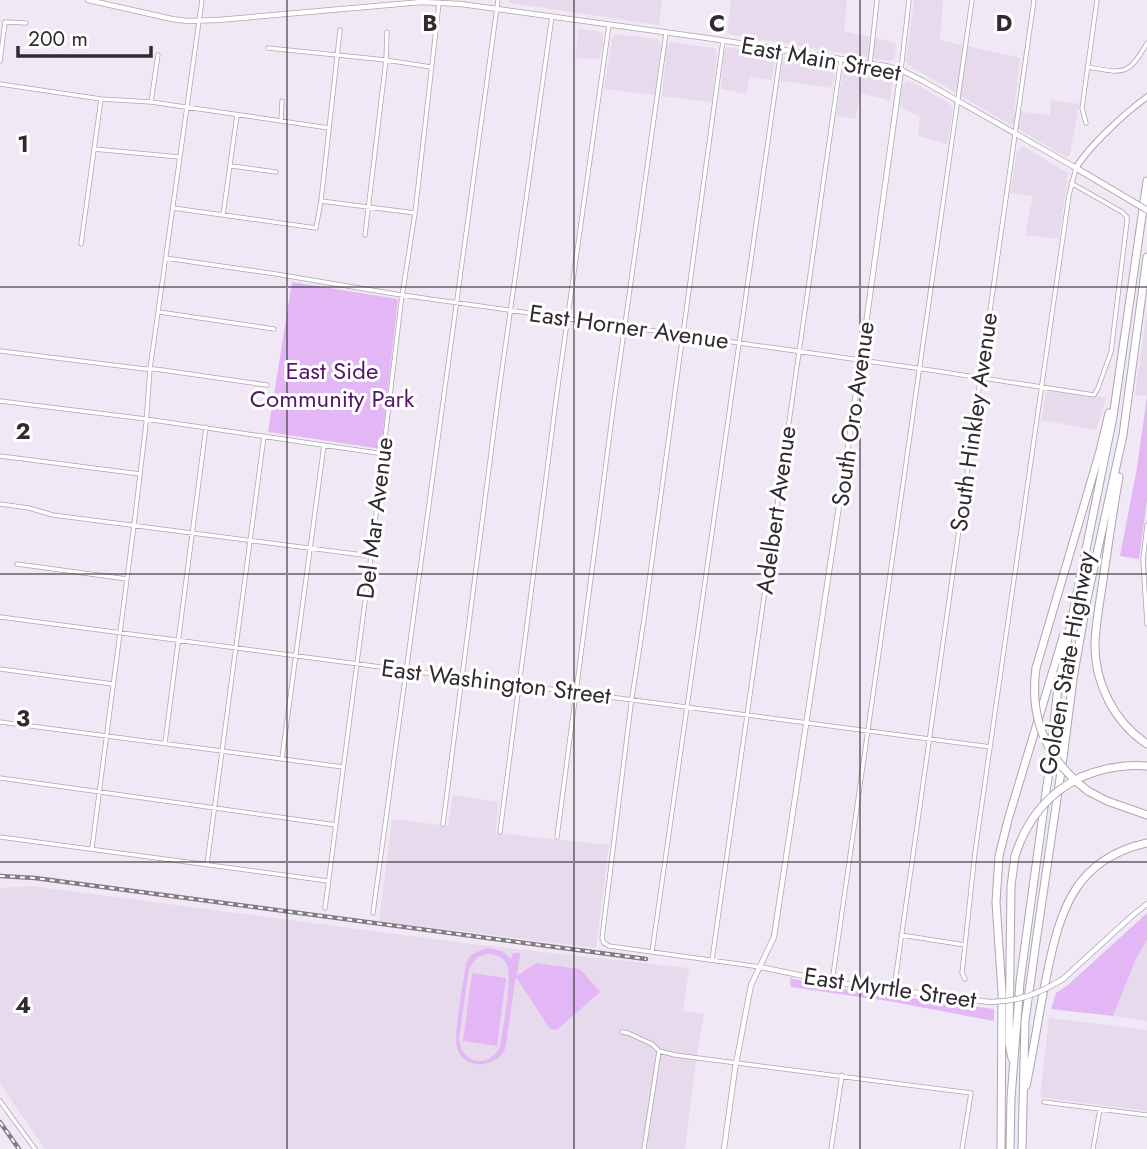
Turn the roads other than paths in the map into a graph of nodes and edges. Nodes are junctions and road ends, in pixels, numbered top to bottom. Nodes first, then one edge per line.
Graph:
1 (88, 0) edge
2 (202, 0) edge
3 (498, 0) edge
4 (877, 0) edge
5 (909, 0) edge
6 (972, 0) edge
7 (1034, 0) edge
8 (1097, 0) edge
9 (439, 3) junction
10 (497, 9) junction
11 (552, 16) junction
12 (198, 21) junction
13 (26, 23) dead end
14 (609, 25) junction
15 (340, 30) dead end
16 (387, 32) dead end
17 (666, 33) junction
18 (723, 41) junction
19 (1147, 43) edge
20 (268, 48) dead end
21 (781, 50) junction
22 (158, 55) dead end
23 (338, 56) junction
24 (841, 59) junction
25 (386, 60) junction
26 (0, 61) edge
27 (870, 64) junction
28 (431, 67) junction
29 (1087, 67) junction
30 (901, 70) junction
31 (0, 84) edge
32 (1147, 97) edge
33 (101, 99) junction
34 (282, 101) dead end
35 (958, 101) junction
36 (150, 102) junction
37 (187, 107) junction
38 (237, 115) junction
39 (281, 121) junction
40 (1086, 123) dead end
41 (329, 128) junction
42 (1015, 134) junction
43 (94, 149) junction
44 (179, 157) junction
45 (231, 166) junction
46 (1076, 168) junction
47 (276, 172) dead end
48 (1147, 181) edge
49 (1071, 183) junction
50 (321, 201) junction
51 (172, 208) junction
52 (369, 208) junction
53 (1147, 210) edge
54 (415, 213) junction
55 (223, 215) junction
56 (365, 235) dead end
57 (81, 244) dead end
58 (1147, 257) edge
59 (165, 258) junction
60 (402, 295) junction
61 (456, 302) junction
62 (510, 311) junction
63 (159, 312) junction
64 (567, 319) junction
65 (624, 327) junction
66 (274, 329) dead end
67 (683, 335) junction
68 (740, 343) junction
69 (1124, 344) junction
70 (0, 351) edge
71 (799, 352) junction
72 (861, 360) junction
73 (150, 369) junction
74 (919, 369) junction
75 (980, 377) junction
76 (267, 385) dead end
77 (1041, 386) junction
78 (0, 401) edge
79 (146, 419) junction
80 (206, 427) junction
81 (1123, 435) junction
82 (264, 436) junction
83 (324, 444) junction
84 (384, 454) junction
85 (0, 456) edge
86 (140, 474) junction
87 (0, 504) edge
88 (134, 525) junction
89 (1147, 525) edge
90 (192, 533) junction
91 (250, 540) junction
92 (310, 548) junction
93 (371, 556) junction
94 (17, 564) dead end
95 (127, 579) junction
96 (0, 617) edge
97 (1147, 624) edge
98 (1069, 629) junction
99 (120, 633) junction
100 (177, 640) junction
101 (236, 648) junction
102 (296, 656) junction
103 (357, 664) junction
104 (0, 669) edge
105 (405, 670) junction
106 (462, 677) junction
107 (113, 684) junction
108 (519, 685) junction
109 (576, 692) junction
110 (632, 699) junction
111 (688, 707) junction
112 (747, 714) junction
113 (0, 722) edge
114 (806, 722) junction
115 (868, 730) junction
116 (106, 735) junction
117 (930, 738) junction
118 (164, 743) junction
119 (1147, 744) edge
120 (991, 747) junction
121 (222, 751) junction
122 (282, 758) junction
123 (1147, 766) edge
124 (343, 767) junction
125 (0, 778) edge
126 (100, 791) junction
127 (215, 808) junction
128 (1147, 815) edge
129 (443, 824) dead end
130 (336, 825) junction
131 (499, 832) dead end
132 (0, 837) edge
133 (557, 837) dead end
134 (1147, 842) edge
135 (92, 848) junction
136 (207, 864) junction
137 (328, 881) junction
138 (1147, 904) edge
139 (325, 908) dead end
140 (373, 913) dead end
141 (901, 934) junction
142 (965, 945) junction
143 (652, 952) junction
144 (712, 960) junction
145 (761, 967) junction
146 (965, 979) dead end
147 (832, 982) junction
148 (894, 989) junction
149 (622, 1032) dead end
150 (659, 1051) junction
151 (737, 1062) junction
152 (1014, 1071) junction
153 (842, 1075) junction
154 (0, 1101) edge
155 (1044, 1102) dead end
156 (1023, 1104) junction
157 (1100, 1109) junction
158 (1147, 1115) edge
159 (35, 1149) edge
160 (644, 1149) edge
161 (724, 1149) edge
162 (831, 1149) edge
163 (962, 1149) edge
164 (1001, 1149) edge
165 (1010, 1149) edge
166 (1022, 1149) edge
167 (1094, 1149) edge

1 - 12 street, East Main Street
2 - 12 street
3 - 10 street
4 - 27 street
5 - 30 street, South Oro Avenue
6 - 35 street
7 - 42 street, South Hinkley Avenue
8 - 29 street
9 - 10 street, East Main Street
9 - 12 street, East Main Street
9 - 28 street, Del Mar Avenue
10 - 11 street, East Main Street
10 - 61 street
11 - 14 street, East Main Street
11 - 62 street
12 - 37 street
13 - 26 street
14 - 17 street, East Main Street
14 - 64 street
15 - 23 street
16 - 25 street
17 - 18 street, East Main Street
17 - 65 street
18 - 21 street, East Main Street
18 - 67 street
19 - 29 street
20 - 23 street
21 - 24 street, East Main Street
21 - 68 street
22 - 36 street
23 - 25 street
23 - 41 street
24 - 27 street, East Main Street
24 - 71 street, Adelbert Avenue
25 - 28 street
25 - 52 street
27 - 30 street, East Main Street
28 - 54 street, Del Mar Avenue
29 - 40 street
30 - 35 street, East Main Street
30 - 72 street, South Oro Avenue
31 - 33 street
32 - 46 main road
33 - 36 street
33 - 43 street
34 - 39 street
35 - 42 street, East Main Street
35 - 74 street
36 - 37 street
37 - 38 street
37 - 44 street
38 - 39 street
38 - 45 street
39 - 41 street
41 - 50 street
42 - 46 street, East Main Street
42 - 75 street, South Hinkley Avenue
43 - 44 street
43 - 57 street
44 - 51 street
45 - 47 street
45 - 55 street
46 - 49 street
46 - 53 main road, East Main Street, bridge
48 - 69 highway, Golden State Highway
49 - 77 street
49 - 77 street, East Horner Avenue
50 - 52 street
50 - 55 street
51 - 55 street
51 - 59 street
52 - 54 street
52 - 56 street
54 - 60 street, Del Mar Avenue
58 - 81 highway, Golden State Highway
59 - 60 street, East Horner Avenue
59 - 63 street
60 - 61 street, East Horner Avenue
60 - 84 street, Del Mar Avenue
61 - 62 street, East Horner Avenue
61 - 105 street
62 - 64 street, East Horner Avenue
62 - 106 street
63 - 66 street
63 - 73 street
64 - 65 street, East Horner Avenue
64 - 108 street
65 - 67 street, East Horner Avenue
65 - 109 street
67 - 68 street, East Horner Avenue
67 - 110 street
68 - 71 street, East Horner Avenue
68 - 111 street
69 - 98 highway, Golden State Highway
69 - 128 highway, bridge
70 - 73 street
71 - 72 street, East Horner Avenue
71 - 112 street, Adelbert Avenue
72 - 74 street, East Horner Avenue
72 - 114 street, South Oro Avenue
73 - 76 street
73 - 79 street
74 - 75 street, East Horner Avenue
74 - 115 street
75 - 77 street, East Horner Avenue
75 - 117 street, South Hinkley Avenue
77 - 120 street
78 - 79 street
79 - 80 street
79 - 86 street
80 - 82 street
80 - 90 street
81 - 119 highway
81 - 156 highway, Golden State Highway
82 - 83 street
82 - 91 street
83 - 84 street
83 - 92 street
84 - 93 street, Del Mar Avenue
85 - 86 street
86 - 88 street
87 - 88 street
88 - 90 street
88 - 95 street
89 - 97 street
90 - 91 street
90 - 100 street
91 - 92 street
91 - 101 street
92 - 93 street
92 - 102 street
93 - 103 street, Del Mar Avenue
94 - 95 street
95 - 99 street
96 - 99 street, East Washington Street
98 - 152 highway, Golden State Highway
98 - 164 highway
99 - 100 street, East Washington Street
99 - 107 street
100 - 101 street, East Washington Street
100 - 118 street
101 - 102 street, East Washington Street
101 - 121 street
102 - 103 street, East Washington Street
102 - 122 street
103 - 105 street, East Washington Street
103 - 124 street, Del Mar Avenue
104 - 107 street
105 - 106 street, East Washington Street
105 - 140 street
106 - 108 street, East Washington Street
106 - 129 street
107 - 116 street
108 - 109 street, East Washington Street
108 - 131 street
109 - 110 street, East Washington Street
109 - 133 street
110 - 111 street, East Washington Street
110 - 143 street, East Myrtle Street
111 - 112 street, East Washington Street
111 - 143 street
112 - 114 street, East Washington Street
112 - 144 street, Adelbert Avenue
113 - 116 street
114 - 115 street, East Washington Street
114 - 145 street, South Oro Avenue
115 - 117 street, East Washington Street
115 - 147 street
116 - 118 street
116 - 126 street
117 - 120 street, East Washington Street
117 - 141 street, South Hinkley Avenue
118 - 121 street
120 - 142 street
121 - 122 street
121 - 127 street
122 - 124 street
123 - 152 highway, bridge
124 - 130 street, Del Mar Avenue
125 - 126 street
126 - 127 street
126 - 135 street
127 - 130 street
127 - 136 street
130 - 137 street, Del Mar Avenue
132 - 135 street
134 - 156 highway
135 - 136 street
136 - 137 street
137 - 139 street, Del Mar Avenue
138 - 148 street, East Myrtle Street, bridge
141 - 142 street
141 - 148 street, South Hinkley Avenue
142 - 146 street
143 - 144 street, East Myrtle Street
144 - 145 street, East Myrtle Street
145 - 147 street, East Myrtle Street
145 - 151 street, South Oro Avenue
147 - 148 street, East Myrtle Street
149 - 150 street
150 - 151 street
150 - 160 street
151 - 153 street
151 - 161 street, South Oro Avenue
152 - 165 highway, Golden State Highway
153 - 162 street
153 - 163 street
154 - 159 street
155 - 157 street
156 - 166 highway, Golden State Highway
157 - 158 street
157 - 167 street

